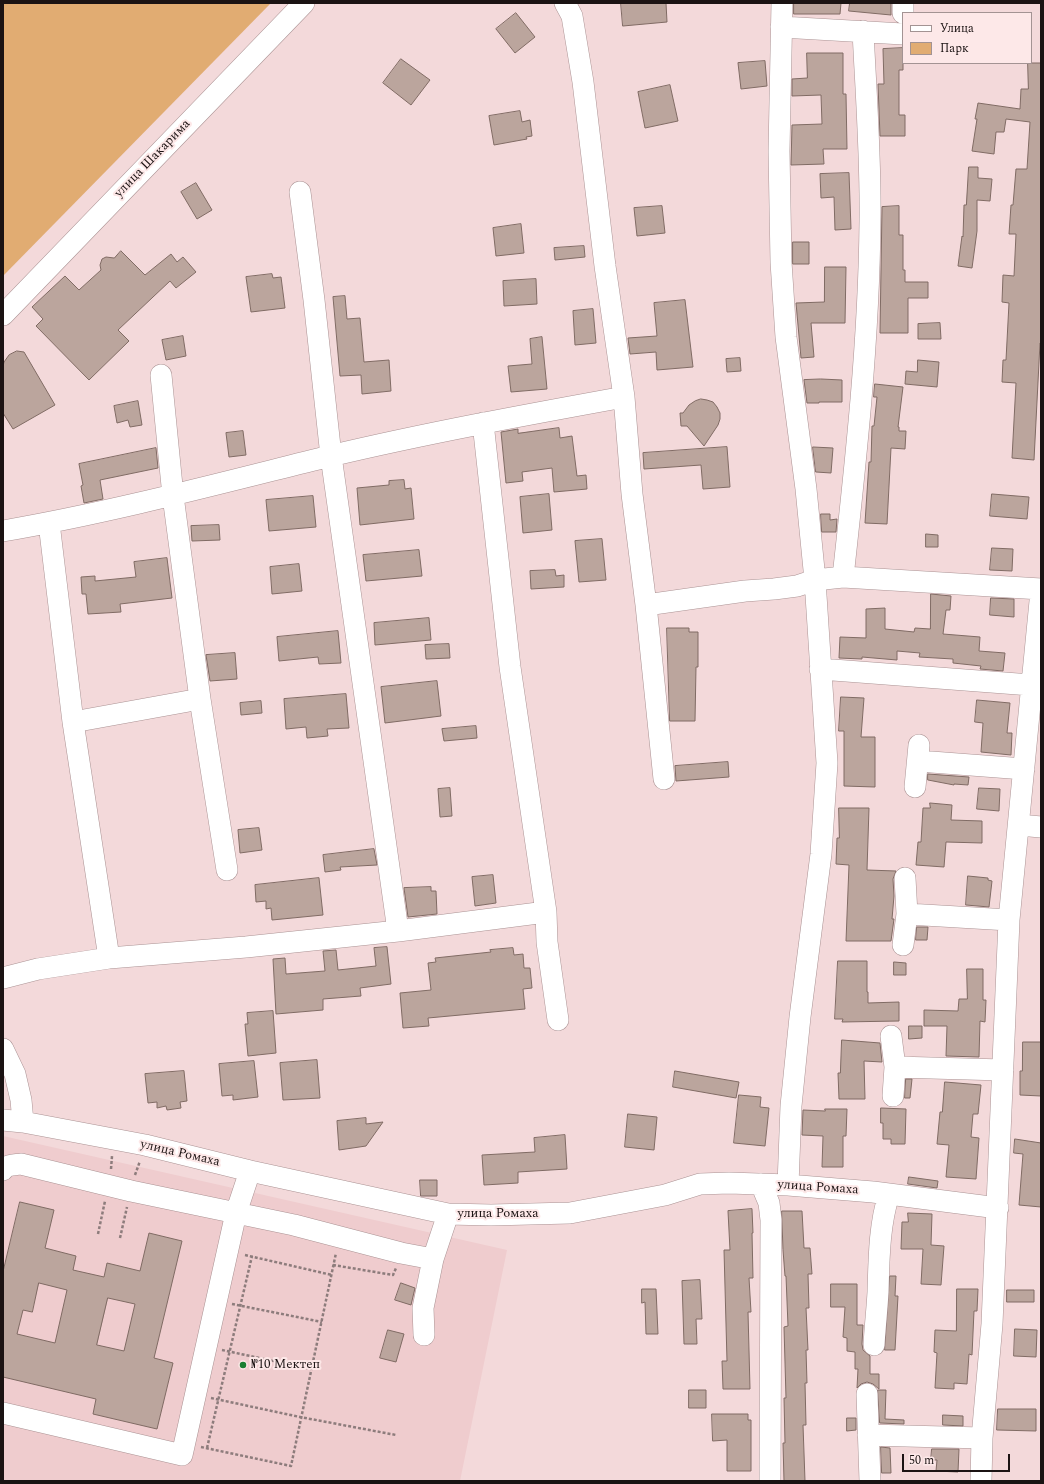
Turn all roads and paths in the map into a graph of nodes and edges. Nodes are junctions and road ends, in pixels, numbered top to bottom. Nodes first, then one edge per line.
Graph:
1 (304, 3) edge
2 (565, 3) edge
3 (782, 3) edge
4 (781, 27) junction
5 (863, 31) junction
6 (902, 34) edge
7 (300, 192) dead end
8 (3, 315) edge
9 (161, 375) dead end
10 (624, 397) junction
11 (483, 423) junction
12 (331, 456) junction
13 (173, 496) junction
14 (49, 523) junction
15 (3, 531) edge
16 (843, 577) junction
17 (815, 580) junction
18 (1041, 590) edge
19 (646, 605) junction
20 (820, 669) junction
21 (1031, 685) junction
22 (200, 699) junction
23 (73, 722) junction
24 (1024, 769) junction
25 (664, 779) dead end
26 (915, 787) dead end
27 (1019, 825) junction
28 (1041, 827) edge
29 (226, 870) dead end
30 (905, 878) dead end
31 (546, 912) junction
32 (907, 914) junction
33 (1009, 920) junction
34 (398, 931) junction
35 (903, 945) dead end
36 (109, 958) junction
37 (3, 978) edge
38 (558, 1020) dead end
39 (891, 1036) dead end
40 (3, 1050) edge
41 (894, 1067) junction
42 (1002, 1070) junction
43 (893, 1096) dead end
44 (13, 1121) edge
45 (3, 1170) edge
46 (250, 1171) junction
47 (761, 1184) junction
48 (788, 1185) junction
49 (888, 1194) junction
50 (998, 1208) junction
51 (236, 1213) junction
52 (448, 1214) junction
53 (340, 1238) junction
54 (227, 1251) junction
55 (401, 1253) junction
56 (252, 1256) junction
57 (433, 1259) junction
58 (333, 1265) junction
59 (332, 1275) junction
60 (217, 1299) junction
61 (240, 1306) junction
62 (322, 1322) junction
63 (424, 1335) dead end
64 (874, 1345) dead end
65 (206, 1348) junction
66 (229, 1352) junction
67 (311, 1370) junction
68 (195, 1394) junction
69 (867, 1394) dead end
70 (218, 1400) junction
71 (3, 1413) edge
72 (300, 1417) junction
73 (396, 1435) dead end
74 (868, 1435) junction
75 (982, 1438) junction
76 (185, 1441) junction
77 (207, 1449) junction
78 (770, 1481) edge
79 (870, 1481) edge
80 (981, 1481) edge

1 - 8 street, улица Шакарима
2 - 10 street
3 - 4 street
4 - 5 street
4 - 17 street
5 - 6 street
5 - 16 street
7 - 12 street
9 - 13 street
10 - 11 street
10 - 19 street
11 - 12 street
11 - 31 street
12 - 13 street
12 - 34 street
13 - 14 street
13 - 22 street
14 - 15 street
14 - 23 street
16 - 17 street
16 - 18 street
17 - 19 street
17 - 20 street
18 - 21 street
19 - 25 street
20 - 21 street
20 - 48 street
21 - 24 street
22 - 23 street
22 - 29 street
23 - 36 street
24 - 26 street
24 - 27 street
27 - 28 street
27 - 33 street
30 - 32 street
31 - 34 street
31 - 38 street
32 - 33 street
32 - 35 street
33 - 42 street
34 - 36 street
36 - 37 street
39 - 41 street
40 - 44 street
41 - 42 street
41 - 43 street
42 - 50 street
44 - 46 street, улица Ромаха
45 - 51 street
46 - 51 street
46 - 52 street, улица Ромаха
47 - 48 street, улица Ромаха
47 - 52 street, улица Ромаха
47 - 78 street
48 - 49 street, улица Ромаха
49 - 50 street, улица Ромаха
49 - 64 street
50 - 75 street
51 - 53 street
51 - 54 street
52 - 57 street
53 - 55 street
53 - 58 path
54 - 56 path
54 - 60 street
55 - 57 street
55 - 58 path
56 - 59 path
56 - 61 path
57 - 63 street
58 - 59 path
59 - 62 path
60 - 61 path
60 - 65 street
61 - 62 path
61 - 66 path
62 - 67 path
65 - 66 path
65 - 68 street
66 - 67 path
66 - 70 path
67 - 72 path
68 - 70 path
68 - 76 street
69 - 74 street
70 - 72 path
70 - 77 path
71 - 76 street
72 - 73 path
72 - 77 path
74 - 75 street
74 - 79 street
75 - 80 street
76 - 77 path

